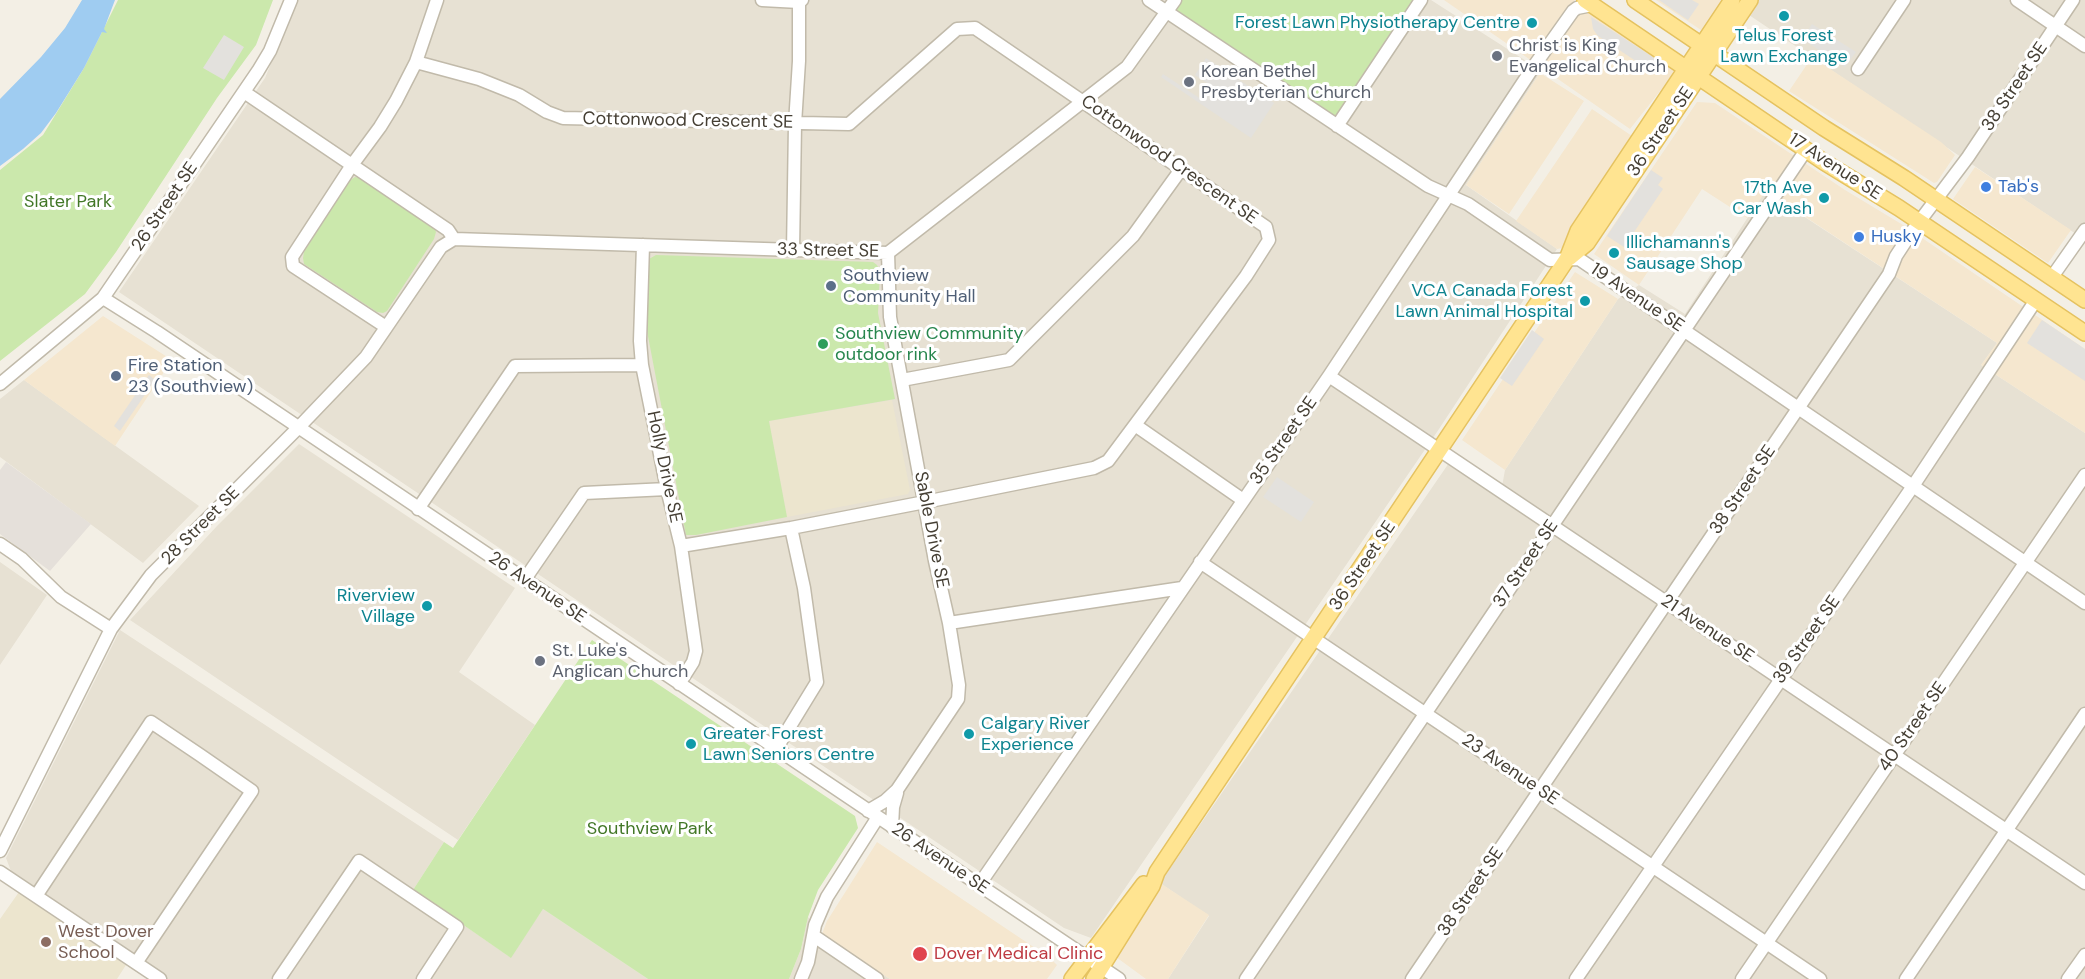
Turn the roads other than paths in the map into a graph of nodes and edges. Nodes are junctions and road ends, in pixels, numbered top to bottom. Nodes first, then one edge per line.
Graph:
1 (291, 0) edge
2 (437, 0) edge
3 (762, 0) edge
4 (1149, 0) edge
5 (1175, 0) edge
6 (1421, 0) edge
7 (1635, 0) edge
8 (1732, 0) edge
9 (1750, 0) edge
10 (1904, 0) edge
11 (2017, 0) edge
12 (2073, 0) edge
13 (801, 1) edge
14 (1589, 2) edge
15 (1167, 12) junction
16 (2056, 26) junction
17 (2085, 46) edge
18 (1708, 49) junction
19 (416, 62) junction
20 (1686, 68) junction
21 (1858, 69) dead end
22 (1699, 77) junction
23 (244, 92) junction
24 (1084, 101) junction
25 (795, 124) junction
26 (1337, 126) junction
27 (1806, 150) junction
28 (352, 165) junction
29 (1182, 168) junction
30 (1449, 196) junction
31 (1937, 200) junction
32 (1920, 222) junction
33 (2085, 230) edge
34 (454, 239) junction
35 (643, 245) junction
36 (793, 251) junction
37 (888, 253) junction
38 (1567, 260) junction
39 (2052, 277) junction
40 (103, 298) junction
41 (2036, 300) junction
42 (2085, 300) edge
43 (386, 327) junction
44 (1684, 330) junction
45 (2085, 333) edge
46 (642, 365) junction
47 (1329, 376) junction
48 (902, 380) junction
49 (0, 384) edge
50 (1798, 408) junction
51 (1136, 425) junction
52 (299, 428) junction
53 (1440, 450) junction
54 (2085, 475) edge
55 (1913, 486) junction
56 (667, 489) junction
57 (1243, 500) junction
58 (925, 502) junction
59 (418, 509) junction
60 (1552, 526) junction
61 (791, 528) junction
62 (0, 544) edge
63 (681, 546) junction
64 (1200, 562) junction
65 (2026, 564) junction
66 (525, 579) junction
67 (1182, 588) junction
68 (1667, 602) junction
69 (2085, 603) edge
70 (949, 623) junction
71 (111, 629) junction
72 (1314, 639) junction
73 (1780, 678) junction
74 (679, 684) junction
75 (1425, 713) junction
76 (2085, 714) edge
77 (776, 749) junction
78 (1894, 755) junction
79 (897, 790) junction
80 (1540, 790) junction
81 (873, 814) junction
82 (892, 827) junction
83 (2007, 829) junction
84 (0, 851) edge
85 (1652, 866) junction
86 (0, 872) edge
87 (1157, 872) junction
88 (2085, 883) edge
89 (979, 885) junction
90 (36, 896) junction
91 (814, 936) junction
92 (1767, 943) junction
93 (2085, 955) edge
94 (1087, 957) junction
95 (136, 963) junction
96 (1098, 973) edge
97 (160, 979) edge
98 (279, 979) edge
99 (423, 979) edge
100 (801, 979) edge
101 (877, 979) edge
102 (1072, 979) edge
103 (1119, 979) edge
104 (1246, 979) edge
105 (1412, 979) edge
106 (1576, 979) edge
107 (1742, 979) edge
108 (1820, 979) edge
109 (1906, 979) edge
110 (2068, 979) edge

1 - 23 street, 26 Street SE
2 - 19 street
3 - 13 street
4 - 15 street, 19 Avenue SE
5 - 15 street, 33 Street SE
6 - 26 street
7 - 18 main road, 17 Avenue SE
8 - 18 main road, 36 Street SE
9 - 18 main road, 36 Street SE
10 - 21 street
11 - 16 street
12 - 16 street, 38 Street SE
13 - 25 street
14 - 20 main road, 17 Avenue SE
14 - 30 street, 35 Street SE
15 - 24 street, 33 Street SE
15 - 26 street, 19 Avenue SE
16 - 17 street
16 - 31 street, 38 Street SE
18 - 20 main road, 36 Street SE
18 - 22 main road, 36 Street SE
18 - 31 main road, 17 Avenue SE
19 - 25 street, Cottonwood Crescent SE
19 - 28 street
20 - 22 main road, 17 Avenue SE
20 - 38 main road, 36 Street SE
22 - 27 main road, 17 Avenue SE
22 - 38 main road, 36 Street SE
23 - 28 street
23 - 40 street, 26 Street SE
24 - 25 street, Cottonwood Crescent SE
24 - 29 street, Cottonwood Crescent SE
24 - 37 street, 33 Street SE
25 - 36 street
26 - 30 street, 19 Avenue SE
27 - 32 main road, 17 Avenue SE
27 - 44 street, 37 Street SE
28 - 34 street
28 - 43 street
29 - 48 street
29 - 51 street, Cottonwood Crescent SE
30 - 38 street, 19 Avenue SE
30 - 47 street, 35 Street SE
31 - 32 street, 38 Street SE
31 - 39 main road, 17 Avenue SE
32 - 41 main road, 17 Avenue SE
32 - 50 street, 38 Street SE
33 - 39 street
34 - 35 street, 33 Street SE
34 - 43 street, 28 Street SE
35 - 36 street, 33 Street SE
35 - 46 street, Holly Drive SE
36 - 37 street, 33 Street SE
37 - 48 street, Sable Drive SE
38 - 44 street, 19 Avenue SE
38 - 53 main road, 36 Street SE
39 - 42 main road, 17 Avenue SE
40 - 49 street, 26 Street SE
40 - 52 street, 26 Avenue SE
41 - 45 main road, 17 Avenue SE
41 - 55 street, 39 Street SE
43 - 52 street, 28 Street SE
44 - 50 street, 19 Avenue SE
44 - 60 street, 37 Street SE
46 - 56 street, Holly Drive SE
46 - 59 street
47 - 53 street, 21 Avenue SE
47 - 57 street, 35 Street SE
48 - 58 street, Sable Drive SE
50 - 55 street, 19 Avenue SE
50 - 68 street, 38 Street SE
51 - 57 street
51 - 58 street, Cottonwood Crescent SE
52 - 59 street, 26 Avenue SE
52 - 71 street, 28 Street SE
53 - 60 street, 21 Avenue SE
53 - 72 main road, 36 Street SE
54 - 65 street, 40 Street SE
55 - 65 street, 19 Avenue SE
55 - 73 street, 39 Street SE
56 - 63 street, Holly Drive SE
56 - 66 street
57 - 64 street, 35 Street SE
58 - 61 street, Cottonwood Crescent SE
58 - 70 street, Sable Drive SE
59 - 66 street, 26 Avenue SE
60 - 68 street, 21 Avenue SE
60 - 75 street, 37 Street SE
61 - 63 street, Cottonwood Crescent SE
61 - 77 street
62 - 71 street
63 - 74 street, Holly Drive SE
64 - 67 street, 35 Street SE
64 - 72 street, 23 Avenue SE
65 - 69 street, 19 Avenue SE
65 - 78 street, 40 Street SE
66 - 74 street, 26 Avenue SE
67 - 70 street
67 - 89 street, 35 Street SE
68 - 73 street, 21 Avenue SE
68 - 80 street, 38 Street SE
70 - 79 street, Sable Drive SE
71 - 84 street, 28 Street SE
72 - 75 street, 23 Avenue SE
72 - 87 main road, 36 Street SE
73 - 78 street, 21 Avenue SE
73 - 85 street, 39 Street SE
74 - 77 street, 26 Avenue SE
75 - 80 street, 23 Avenue SE
75 - 104 street, 37 Street SE
76 - 83 street
77 - 81 street, 26 Avenue SE
78 - 83 street, 21 Avenue SE
78 - 92 street, 40 Street SE
79 - 81 street, Sable Drive SE
79 - 82 street, Sable Drive SE
80 - 85 street, 23 Avenue SE
80 - 105 street, 38 Street SE
81 - 82 street, 26 Avenue SE
81 - 91 street, Sable Drive SE
82 - 89 street, 26 Avenue SE
83 - 88 street, 21 Avenue SE
83 - 109 street
85 - 92 street, 23 Avenue SE
85 - 106 street, 39 Street SE
86 - 90 street
87 - 94 main road, 36 Street SE
87 - 96 main road, 36 Street SE
89 - 94 street, 26 Avenue SE
90 - 95 street
90 - 95 street
91 - 100 street, Sable Drive SE
91 - 101 street
92 - 107 street, 40 Street SE
92 - 108 street, 23 Avenue SE
93 - 110 street
94 - 96 street, 26 Avenue SE
94 - 102 main road, 36 Street SE
95 - 97 street
96 - 103 street, 26 Avenue SE
98 - 99 street

